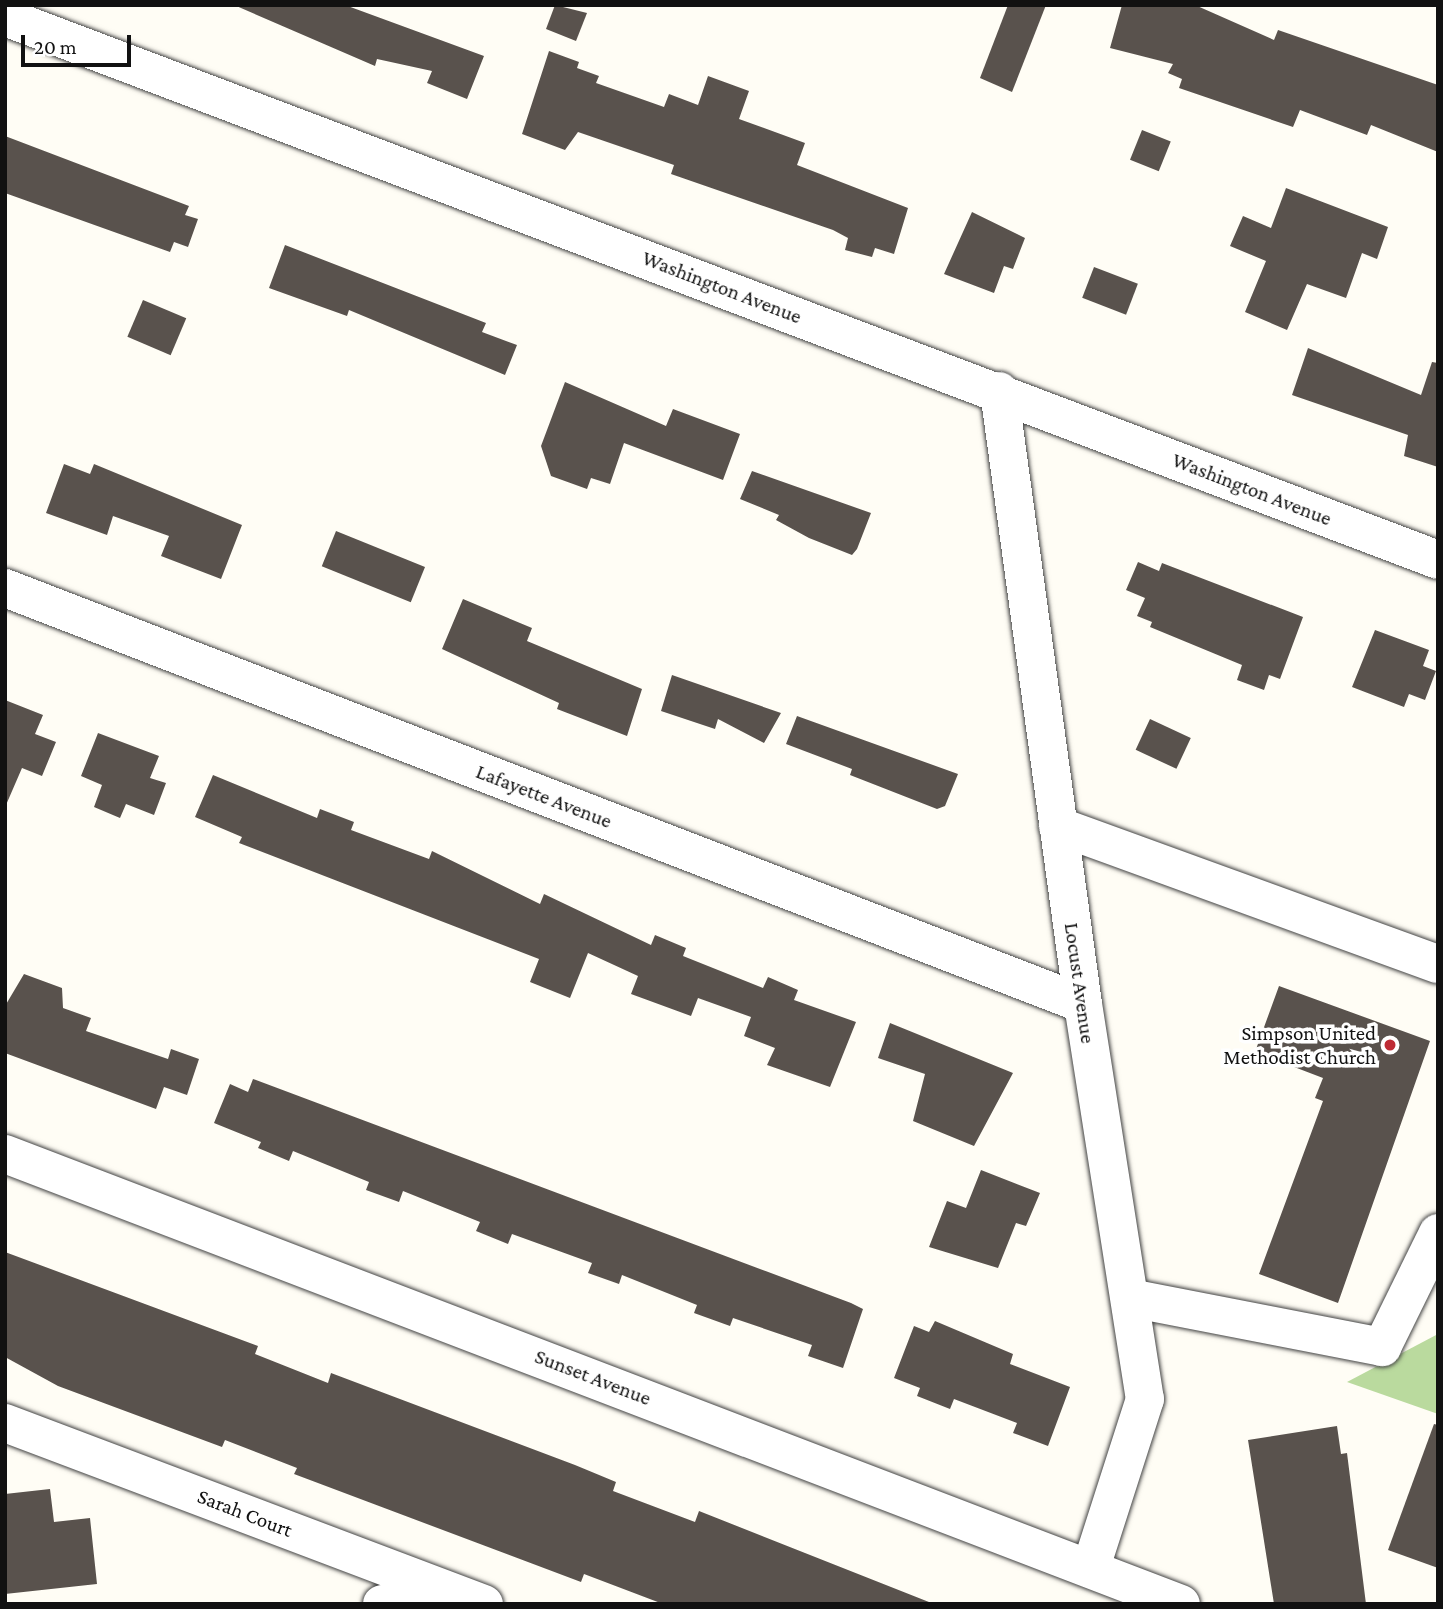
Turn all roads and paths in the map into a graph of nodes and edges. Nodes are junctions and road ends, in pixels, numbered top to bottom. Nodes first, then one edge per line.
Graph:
1 (5, 17) edge
2 (999, 391) junction
3 (1438, 560) edge
4 (5, 588) edge
5 (1058, 826) junction
6 (1438, 964) edge
7 (1083, 1004) junction
8 (5, 1154) edge
9 (1438, 1233) edge
10 (1130, 1298) junction
11 (5, 1423) edge
12 (1091, 1567) junction
13 (471, 1598) edge
14 (382, 1604) edge
15 (1181, 1604) edge

1 - 2 street, Washington Avenue
2 - 3 street, Washington Avenue
2 - 5 street, Locust Avenue
4 - 7 street, Lafayette Avenue
5 - 6 street
5 - 7 street, Locust Avenue
7 - 10 street, Locust Avenue
8 - 12 street, Sunset Avenue
9 - 10 street
10 - 12 street, Locust Avenue
11 - 13 street, Sarah Court
12 - 15 street, Sunset Avenue
13 - 14 street

